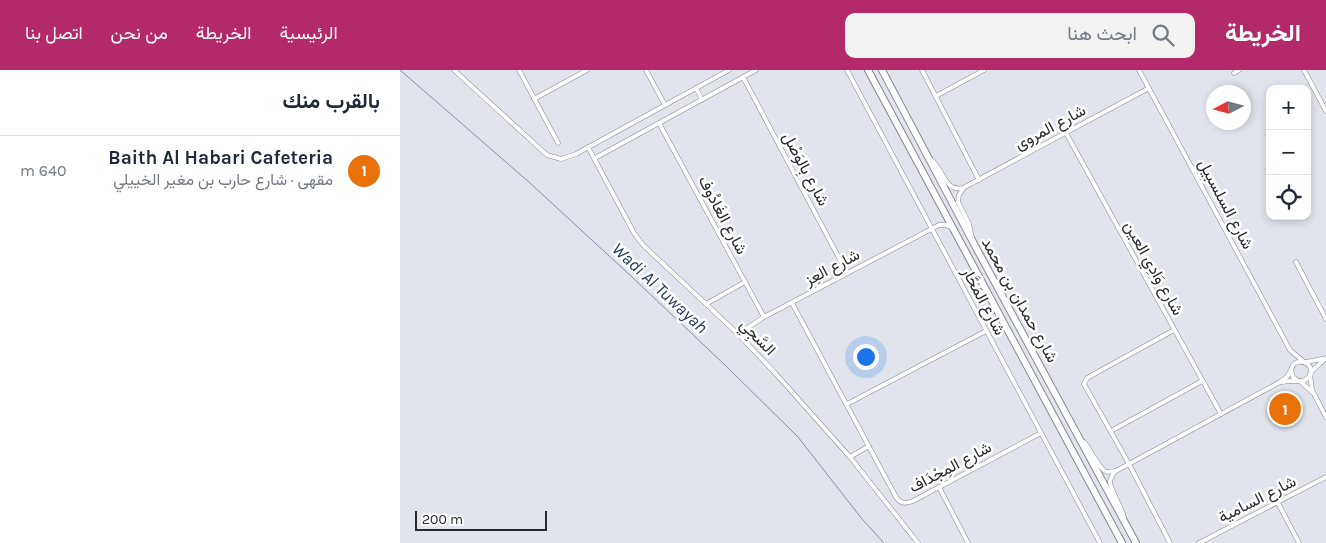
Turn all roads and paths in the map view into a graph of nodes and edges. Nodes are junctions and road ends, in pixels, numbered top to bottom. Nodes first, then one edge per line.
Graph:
1 (454, 70) edge
2 (519, 70) edge
3 (587, 70) edge
4 (646, 70) edge
5 (729, 70) edge
6 (756, 70) edge
7 (847, 70) edge
8 (868, 70) edge
9 (882, 70) edge
10 (922, 70) edge
11 (984, 70) edge
12 (1139, 70) edge
13 (1239, 70) edge
14 (1304, 70) edge
15 (1234, 73) dead end
16 (744, 77) junction
17 (696, 88) junction
18 (1149, 88) junction
19 (936, 96) junction
20 (534, 99) junction
21 (702, 100) junction
22 (665, 105) junction
23 (1326, 111) edge
24 (659, 123) junction
25 (1066, 133) junction
26 (558, 143) dead end
27 (588, 147) junction
28 (928, 157) junction
29 (595, 158) junction
30 (979, 180) junction
31 (963, 188) junction
32 (944, 211) junction
33 (939, 225) junction
34 (932, 228) junction
35 (952, 228) junction
36 (973, 242) junction
37 (1296, 262) dead end
38 (847, 273) junction
39 (745, 282) junction
40 (792, 303) junction
41 (706, 304) junction
42 (764, 318) junction
43 (1326, 319) edge
44 (1174, 330) junction
45 (986, 331) junction
46 (738, 334) junction
47 (1290, 350) junction
48 (1325, 358) edge
49 (1305, 362) junction
50 (1291, 369) junction
51 (1311, 373) junction
52 (1202, 381) junction
53 (1299, 381) junction
54 (1280, 382) junction
55 (1314, 395) junction
56 (847, 404) junction
57 (1221, 414) junction
58 (1326, 417) edge
59 (1111, 431) junction
60 (1041, 433) junction
61 (1079, 437) junction
62 (869, 446) junction
63 (850, 457) junction
64 (1129, 464) junction
65 (1116, 471) junction
66 (1326, 477) edge
67 (939, 487) junction
68 (1278, 502) junction
69 (1127, 526) junction
70 (918, 543) edge
71 (968, 543) edge
72 (1100, 543) edge
73 (1122, 543) edge
74 (1136, 543) edge
75 (1170, 543) edge
76 (1199, 543) edge
77 (1299, 543) edge

1 - 27 street
2 - 20 street
3 - 20 street
4 - 22 street
5 - 17 street
6 - 16 street
7 - 34 street, شارع المَحَّار
8 - 32 main road, شارع حمدان بن محمد
9 - 28 main road, شارع حمدان بن محمد
10 - 19 street
11 - 19 street
12 - 18 street, شارع السلسبيل
13 - 15 street
14 - 23 street
16 - 21 street
16 - 38 street, شارع بِالوَصْل
17 - 21 street
17 - 22 street
18 - 25 street, شارع المروى
18 - 47 street, شارع السلسبيل
19 - 30 street
20 - 26 street
21 - 24 street
22 - 27 street
24 - 29 street
24 - 39 street, شارع الغَادُوف
25 - 30 street, شارع المروى
25 - 44 street, شارع وَادِي العين
27 - 29 street, السَّجِي
28 - 31 street
28 - 36 main road, شارع حمدان بن محمد
29 - 41 street, السَّجِي
30 - 31 street, شارع المروى
31 - 36 street
32 - 33 street
32 - 35 main road, شارع حمدان بن محمد
33 - 34 street, شارع العِز
33 - 35 street
34 - 38 street, شارع العِز
34 - 45 street, شارع المَحَّار
35 - 73 main road, شارع حمدان بن محمد
36 - 61 main road, شارع حمدان بن محمد
37 - 43 street
38 - 40 street, شارع العِز
39 - 41 street
39 - 42 street, شارع الغَادُوف
40 - 42 street, شارع العِز
40 - 56 street, شارع المِجْدَاف
41 - 46 street, السَّجِي
42 - 46 street, شارع العِز
44 - 52 street, شارع وَادِي العين
44 - 59 street
45 - 56 street
45 - 60 street, شارع المَحَّار
46 - 63 street, السَّجِي
47 - 49 street, شارع السلسبيل
47 - 50 street, شارع السلسبيل
48 - 49 street
48 - 51 street
49 - 50 street
49 - 51 street
50 - 53 street
50 - 54 street
51 - 53 street
51 - 55 street
52 - 57 street, شارع وَادِي العين
52 - 59 street
53 - 54 street
53 - 55 street
54 - 57 street
55 - 58 street
56 - 62 street, شارع المِجْدَاف
57 - 64 street
59 - 64 street
60 - 67 street, شارع المِجْدَاف
60 - 72 street, شارع المَحَّار
61 - 65 street
61 - 69 main road, شارع حمدان بن محمد
62 - 63 street
62 - 67 street, شارع المِجْدَاف
63 - 70 street, السَّجِي
64 - 65 street
64 - 75 street
65 - 69 street
66 - 68 street, شارع السامية
67 - 71 street
68 - 76 street, شارع السامية
68 - 77 street
69 - 74 main road, شارع حمدان بن محمد

